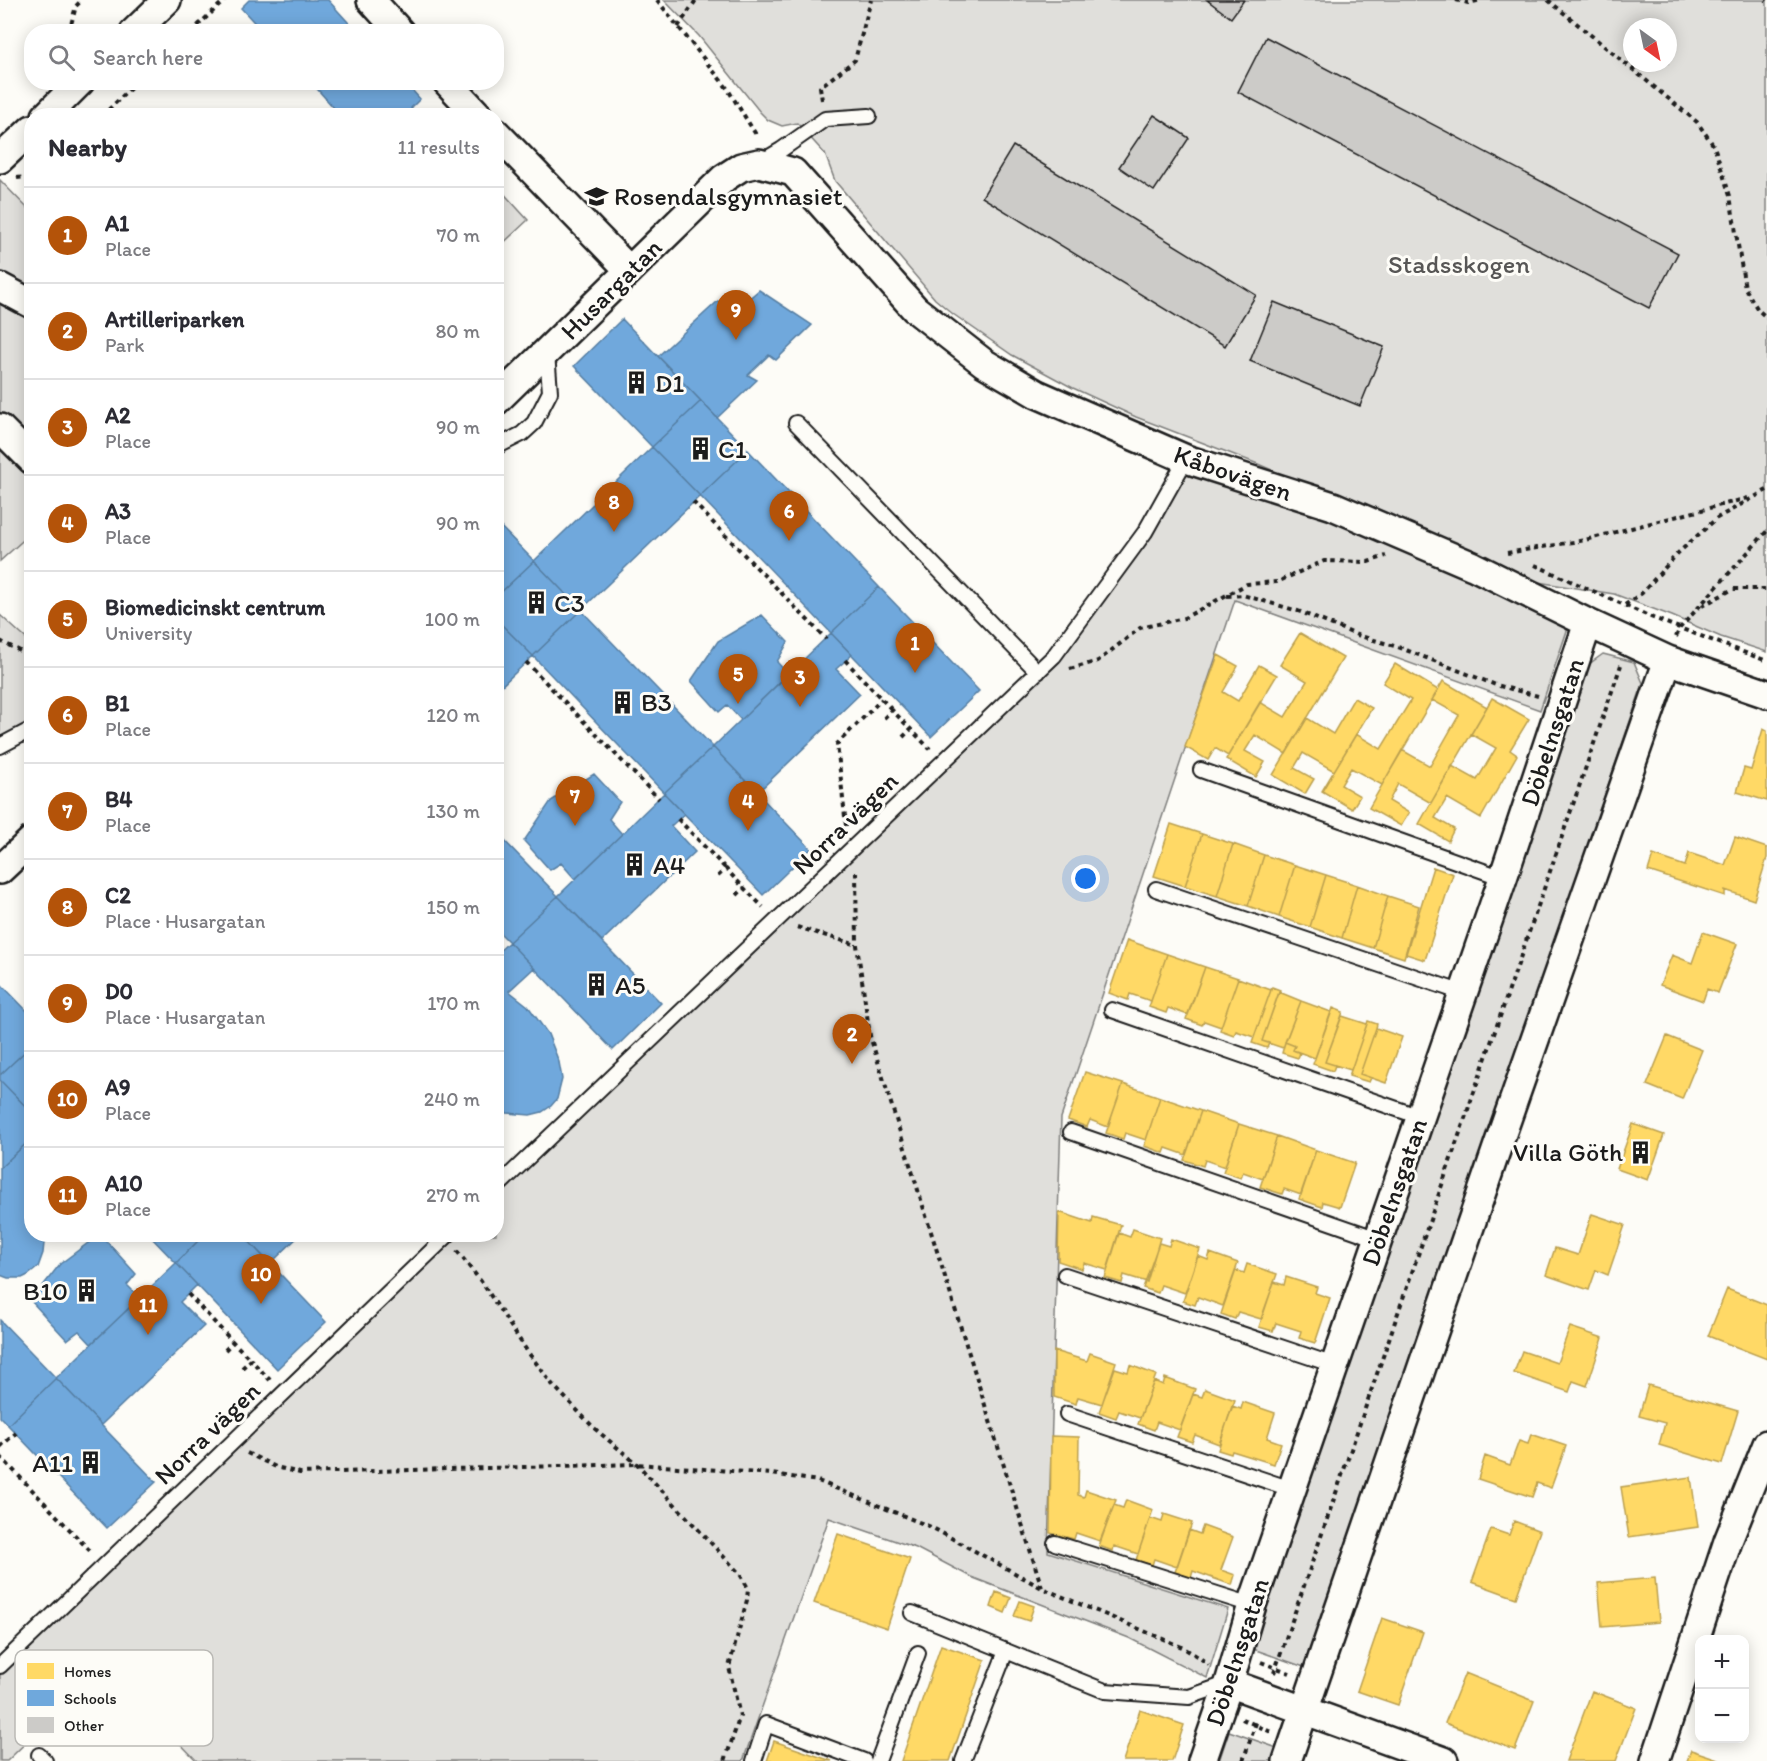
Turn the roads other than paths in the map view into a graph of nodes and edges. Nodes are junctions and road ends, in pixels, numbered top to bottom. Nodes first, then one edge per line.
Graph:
1 (166, 0) edge
2 (371, 0) edge
3 (142, 24) edge
4 (393, 24) edge
5 (72, 90) edge
6 (455, 90) edge
7 (54, 108) edge
8 (471, 108) edge
9 (869, 116) dead end
10 (24, 136) edge
11 (504, 141) edge
12 (0, 159) edge
13 (759, 163) junction
14 (629, 270) junction
15 (0, 287) edge
16 (24, 300) edge
17 (547, 353) junction
18 (504, 390) edge
19 (796, 423) dead end
20 (0, 428) edge
21 (504, 443) edge
22 (24, 452) edge
23 (1186, 459) junction
24 (1588, 623) junction
25 (1668, 660) junction
26 (1038, 672) junction
27 (1767, 694) edge
28 (24, 733) edge
29 (0, 746) edge
30 (1201, 770) dead end
31 (24, 848) edge
32 (0, 870) edge
33 (1503, 878) junction
34 (1156, 890) dead end
35 (1463, 993) junction
36 (1112, 1010) dead end
37 (1420, 1117) junction
38 (1071, 1132) dead end
39 (504, 1180) edge
40 (1378, 1239) junction
41 (441, 1242) edge
42 (1065, 1275) dead end
43 (1334, 1365) junction
44 (1066, 1414) dead end
45 (1767, 1444) edge
46 (1291, 1489) junction
47 (1055, 1543) dead end
48 (1252, 1605) junction
49 (912, 1613) dead end
50 (16, 1650) edge
51 (15, 1651) edge
52 (1006, 1651) junction
53 (918, 1653) dead end
54 (0, 1666) edge
55 (1229, 1683) junction
56 (1303, 1711) junction
57 (1290, 1751) edge
58 (754, 1761) edge
59 (864, 1761) edge
60 (878, 1761) edge
61 (963, 1761) edge
62 (1202, 1761) edge
63 (1444, 1761) edge
64 (1655, 1761) edge

1 - 3 street
2 - 4 street
5 - 7 street
6 - 8 street
9 - 13 lane
10 - 12 street
11 - 14 street
13 - 14 street, Husargatan
13 - 23 street, Kåbovägen
14 - 17 street, Husargatan
15 - 16 street
17 - 18 street, Husargatan
17 - 21 lane
19 - 26 lane
20 - 22 street
23 - 24 street, Kåbovägen
23 - 26 lane, Norra vägen
24 - 25 street, Kåbovägen
24 - 33 street, Döbelnsgatan
25 - 27 street, Kåbovägen
25 - 56 street
26 - 39 lane, Norra vägen
28 - 29 lane
30 - 33 lane
31 - 32 street
33 - 35 street, Döbelnsgatan
34 - 35 lane
35 - 37 street, Döbelnsgatan
36 - 37 lane
37 - 40 street, Döbelnsgatan
38 - 40 lane
40 - 43 street, Döbelnsgatan
41 - 50 lane, Norra vägen
42 - 43 lane
43 - 46 street, Döbelnsgatan
44 - 46 lane
45 - 64 street
46 - 48 street, Döbelnsgatan
47 - 48 lane
48 - 55 street, Döbelnsgatan
49 - 52 lane
51 - 54 lane, Norra vägen
52 - 55 lane
52 - 61 lane
53 - 60 lane
55 - 56 street
55 - 62 street, Döbelnsgatan
56 - 57 street
56 - 63 street
58 - 59 lane

